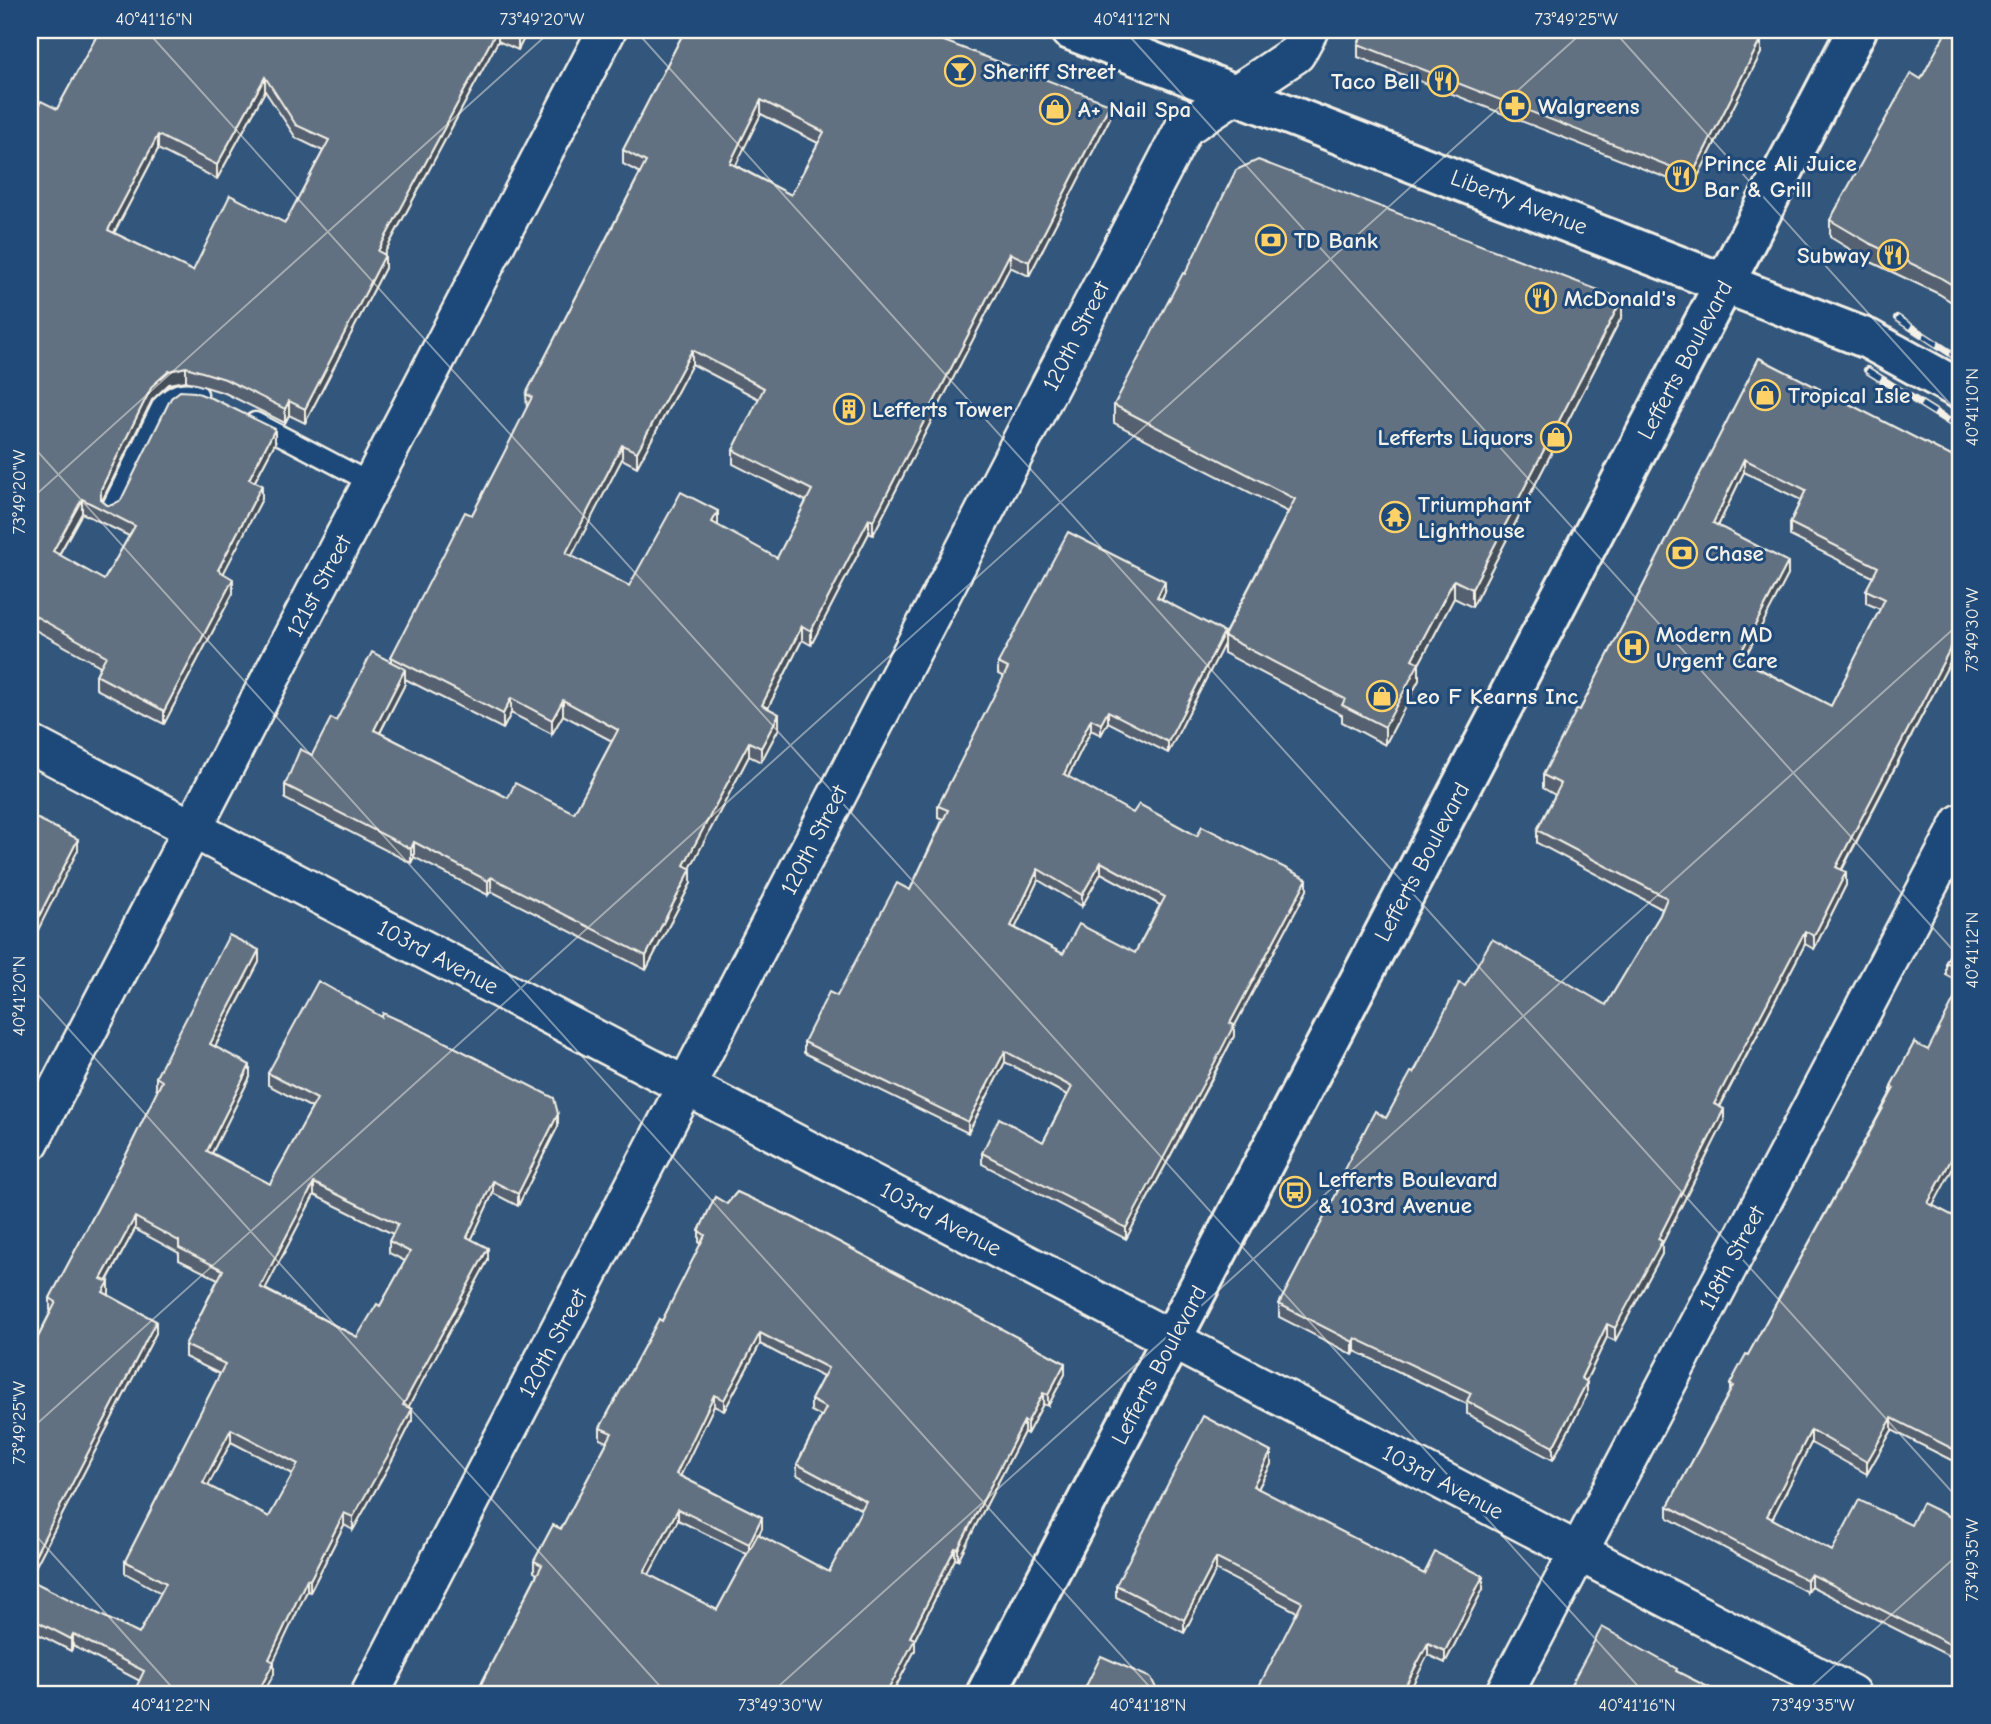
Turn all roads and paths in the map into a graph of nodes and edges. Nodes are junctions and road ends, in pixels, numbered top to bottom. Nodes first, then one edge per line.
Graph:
1 (607, 30) edge
2 (1070, 30) edge
3 (1308, 30) edge
4 (1857, 30) edge
5 (1237, 94) junction
6 (1726, 283) junction
7 (1961, 390) edge
8 (213, 401) edge
9 (237, 413) edge
10 (373, 484) junction
11 (111, 508) edge
12 (30, 744) edge
13 (1961, 823) edge
14 (193, 829) junction
15 (687, 1086) junction
16 (30, 1142) edge
17 (1172, 1339) junction
18 (1578, 1552) junction
19 (370, 1694) edge
20 (986, 1694) edge
21 (1504, 1694) edge
22 (1851, 1694) edge

1 - 10 street, 121st Street
2 - 5 street, Liberty Avenue
3 - 5 street, 120th Street
4 - 6 street, Lefferts Boulevard
5 - 6 street, Liberty Avenue
5 - 15 street, 120th Street
6 - 7 street, Liberty Avenue
6 - 17 street, Lefferts Boulevard
8 - 11 lane
9 - 10 lane
10 - 14 street, 121st Street
12 - 14 street, 103rd Avenue
13 - 18 street, 118th Street
14 - 15 street, 103rd Avenue
14 - 16 street, 121st Street
15 - 17 street, 103rd Avenue
15 - 19 street, 120th Street
17 - 18 street, 103rd Avenue
17 - 20 street, Lefferts Boulevard
18 - 21 street, 118th Street
18 - 22 street, 103rd Avenue

